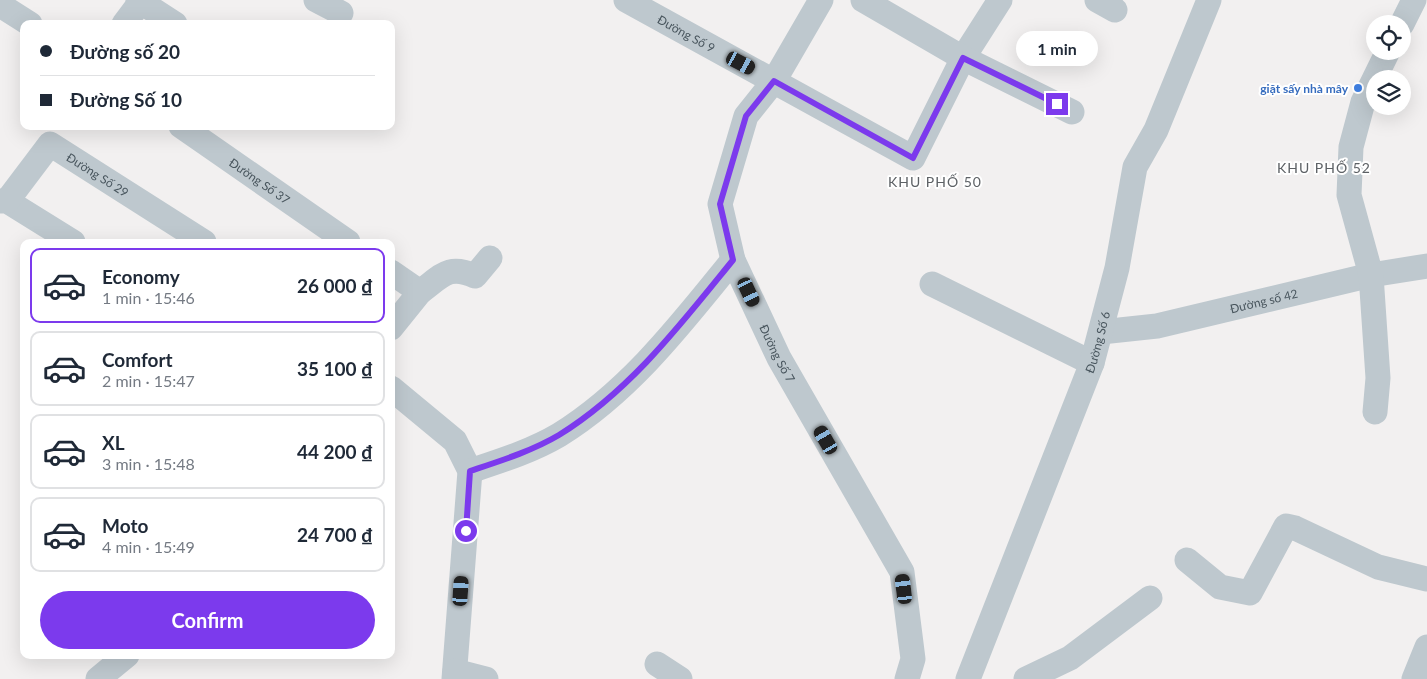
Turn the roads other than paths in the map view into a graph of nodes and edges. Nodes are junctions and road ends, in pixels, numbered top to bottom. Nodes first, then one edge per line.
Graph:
1 (316, 0) edge
2 (626, 0) edge
3 (821, 0) edge
4 (862, 0) edge
5 (1000, 0) edge
6 (1209, 0) edge
7 (1414, 0) edge
8 (141, 1) edge
9 (0, 5) edge
10 (341, 13) dead end
11 (1406, 15) edge
12 (24, 20) edge
13 (127, 20) edge
14 (168, 20) edge
15 (963, 58) junction
16 (1384, 60) edge
17 (774, 81) junction
18 (1072, 112) dead end
19 (187, 130) edge
20 (54, 135) edge
21 (4, 201) edge
22 (68, 239) edge
23 (200, 239) edge
24 (343, 239) edge
25 (490, 258) dead end
26 (733, 260) junction
27 (1427, 266) edge
28 (395, 275) edge
29 (1371, 275) junction
30 (932, 284) dead end
31 (420, 292) junction
32 (395, 323) edge
33 (1101, 332) junction
34 (1092, 363) junction
35 (395, 391) edge
36 (1375, 412) dead end
37 (470, 471) junction
38 (1187, 560) dead end
39 (1427, 579) edge
40 (1150, 598) dead end
41 (1427, 647) edge
42 (122, 659) edge
43 (657, 664) dead end
44 (455, 675) edge
45 (98, 679) edge
46 (486, 679) edge
47 (680, 679) edge
48 (907, 679) edge
49 (968, 679) edge
50 (1026, 679) edge
51 (1414, 679) edge

1 - 10 street
2 - 17 street, Đường Số 9
3 - 17 street, Đường Số 7
4 - 15 street
5 - 15 street
6 - 33 street, Đường Số 6
7 - 11 street
8 - 13 street
8 - 14 street
9 - 12 street
15 - 17 street, Đường Số 9
15 - 18 street
16 - 29 street
17 - 26 street, Đường Số 7
19 - 24 street, Đường Số 37
20 - 21 street, Đường Số 29
20 - 23 street, Đường Số 29
21 - 22 street
25 - 31 street
26 - 37 street
26 - 48 street, Đường Số 7
27 - 29 street, Đường số 42
28 - 31 street
29 - 33 street, Đường số 42
29 - 36 street
30 - 34 street
31 - 32 street
33 - 34 street, Đường Số 6
34 - 49 street, Đường Số 6
35 - 37 street
37 - 44 street
38 - 39 street
40 - 50 street
41 - 51 street
42 - 45 street
43 - 47 street
44 - 46 street

